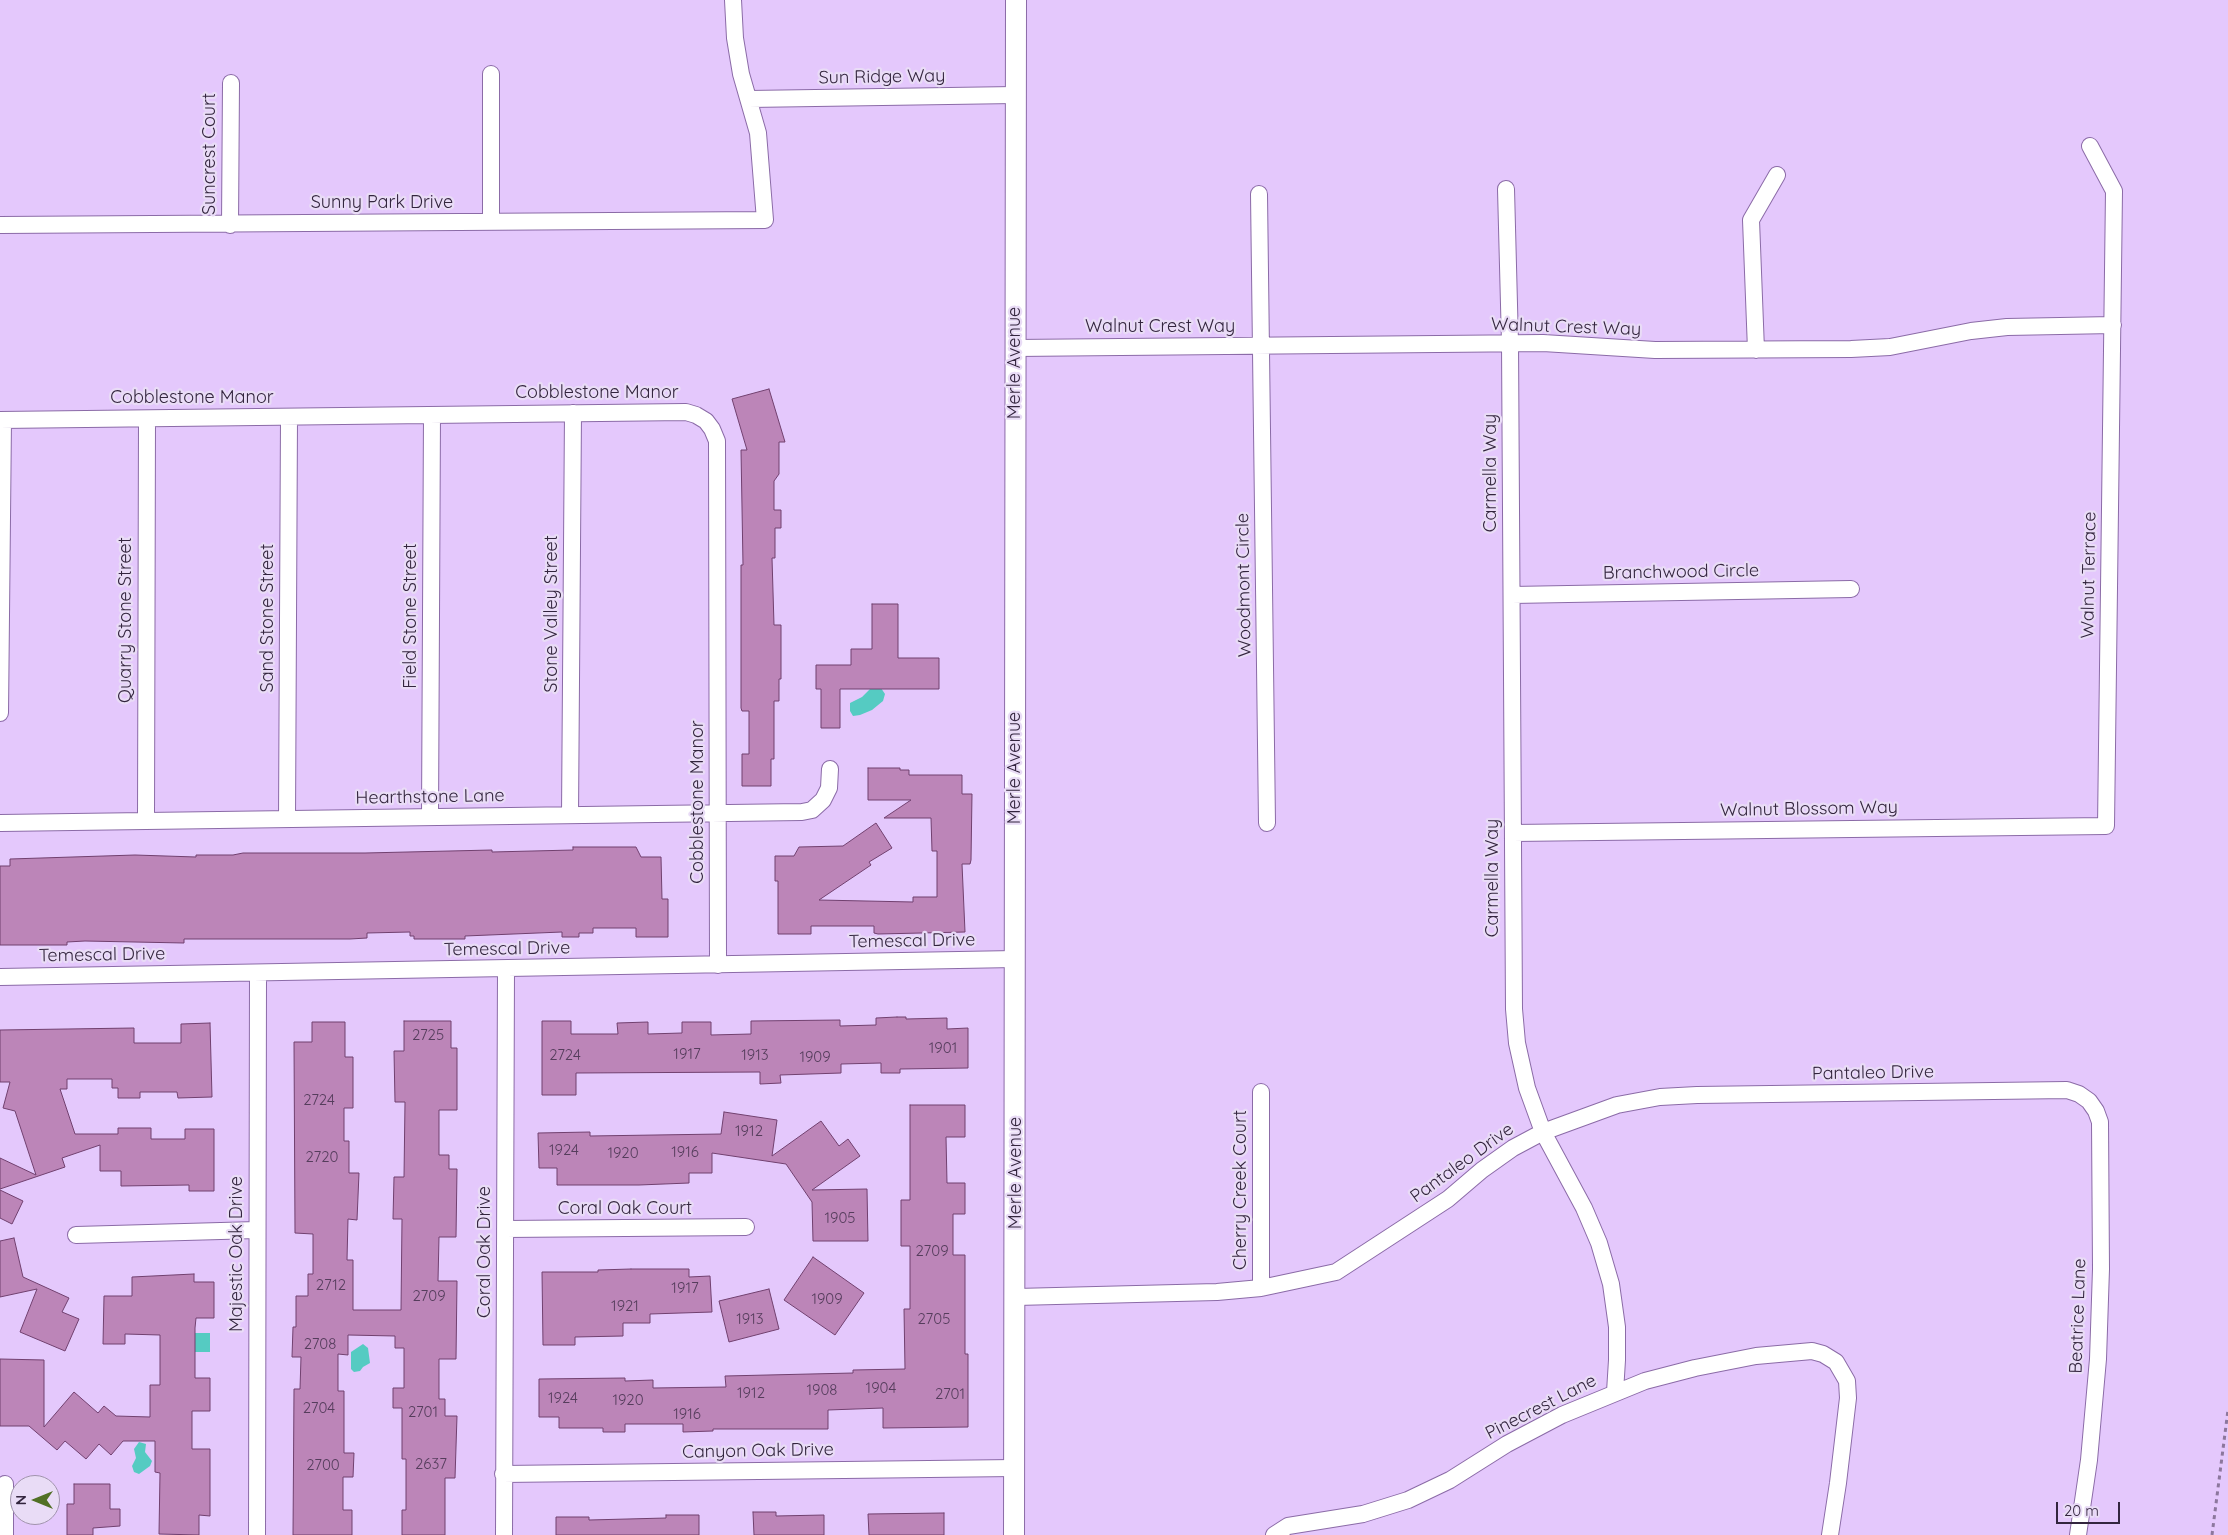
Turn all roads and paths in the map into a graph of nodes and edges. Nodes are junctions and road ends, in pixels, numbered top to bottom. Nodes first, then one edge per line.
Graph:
1 (733, 0) edge
2 (1016, 0) edge
3 (491, 74) dead end
4 (231, 83) dead end
5 (1016, 96) junction
6 (749, 99) junction
7 (2090, 146) dead end
8 (1777, 175) dead end
9 (1506, 189) dead end
10 (1260, 194) dead end
11 (491, 222) junction
12 (230, 224) junction
13 (0, 225) edge
14 (2113, 326) junction
15 (1510, 343) junction
16 (1261, 346) junction
17 (1016, 348) junction
18 (1756, 350) junction
19 (573, 413) junction
20 (432, 415) junction
21 (289, 418) junction
22 (147, 419) junction
23 (1, 420) edge
24 (1850, 589) dead end
25 (1512, 595) junction
26 (0, 713) edge
27 (830, 768) dead end
28 (718, 814) junction
29 (570, 816) junction
30 (430, 817) junction
31 (287, 819) junction
32 (146, 821) junction
33 (0, 823) edge
34 (1267, 823) dead end
35 (2106, 826) joint
36 (1513, 833) junction
37 (1016, 959) junction
38 (718, 965) junction
39 (506, 969) junction
40 (258, 973) junction
41 (0, 977) edge
42 (1260, 1092) dead end
43 (2089, 1100) joint
44 (1543, 1132) junction
45 (746, 1227) dead end
46 (505, 1229) junction
47 (258, 1230) junction
48 (76, 1235) dead end
49 (1261, 1288) junction
50 (1016, 1297) junction
51 (1615, 1392) junction
52 (2228, 1410) edge
53 (1014, 1468) junction
54 (503, 1474) junction
55 (5, 1484) dead end
56 (5, 1535) edge
57 (257, 1535) edge
58 (504, 1535) edge
59 (1014, 1535) edge
60 (1274, 1535) edge
61 (1830, 1535) edge
62 (2078, 1535) edge
63 (2212, 1535) edge

1 - 6 street
2 - 5 street, Merle Avenue
3 - 11 street
4 - 12 street, Suncrest Court
5 - 6 street, Sun Ridge Way
5 - 17 street, Merle Avenue
6 - 11 street, Sunny Park Drive
7 - 14 street, Walnut Terrace
8 - 18 street
9 - 15 street, Carmella Way
10 - 16 street, Woodmont Circle
11 - 12 street, Sunny Park Drive
12 - 13 street, Sunny Park Drive
14 - 18 street, Walnut Crest Way
14 - 35 street, Walnut Terrace
15 - 16 street, Walnut Crest Way
15 - 18 street, Walnut Crest Way
15 - 25 street, Carmella Way
16 - 17 street, Walnut Crest Way
16 - 34 street, Woodmont Circle
17 - 37 street, Merle Avenue
19 - 20 street, Cobblestone Manor
19 - 28 street, Cobblestone Manor
19 - 29 street, Stone Valley Street
20 - 21 street, Cobblestone Manor
20 - 30 street, Field Stone Street
21 - 22 street, Cobblestone Manor
21 - 31 street, Sand Stone Street
22 - 23 street, Cobblestone Manor
22 - 32 street, Quarry Stone Street
23 - 26 street
24 - 25 street, Branchwood Circle
25 - 36 street, Carmella Way
27 - 28 street, Hearthstone Lane
28 - 29 street, Hearthstone Lane
28 - 38 street, Cobblestone Manor
29 - 30 street, Hearthstone Lane
30 - 31 street, Hearthstone Lane
31 - 32 street, Hearthstone Lane
32 - 33 street, Hearthstone Lane
35 - 36 street, Walnut Blossom Way
36 - 44 street, Carmella Way
37 - 38 street, Temescal Drive
37 - 50 street, Merle Avenue
38 - 39 street, Temescal Drive
39 - 40 street, Temescal Drive
39 - 46 street, Coral Oak Drive
40 - 41 street, Temescal Drive
40 - 47 street, Majestic Oak Drive
42 - 49 street, Cherry Creek Court
43 - 44 street, Pantaleo Drive
43 - 62 street, Beatrice Lane
44 - 49 street, Pantaleo Drive
44 - 51 street, Carmella Way
45 - 46 street, Coral Oak Court
46 - 54 street, Coral Oak Drive
47 - 48 street
47 - 57 street, Majestic Oak Drive
49 - 50 street, Pantaleo Drive
50 - 53 street, Merle Avenue
51 - 60 street, Pinecrest Lane
51 - 61 street, Pinecrest Lane
52 - 63 path
53 - 54 street, Canyon Oak Drive
53 - 59 street, Merle Avenue
54 - 58 street, Coral Oak Drive
55 - 56 street

